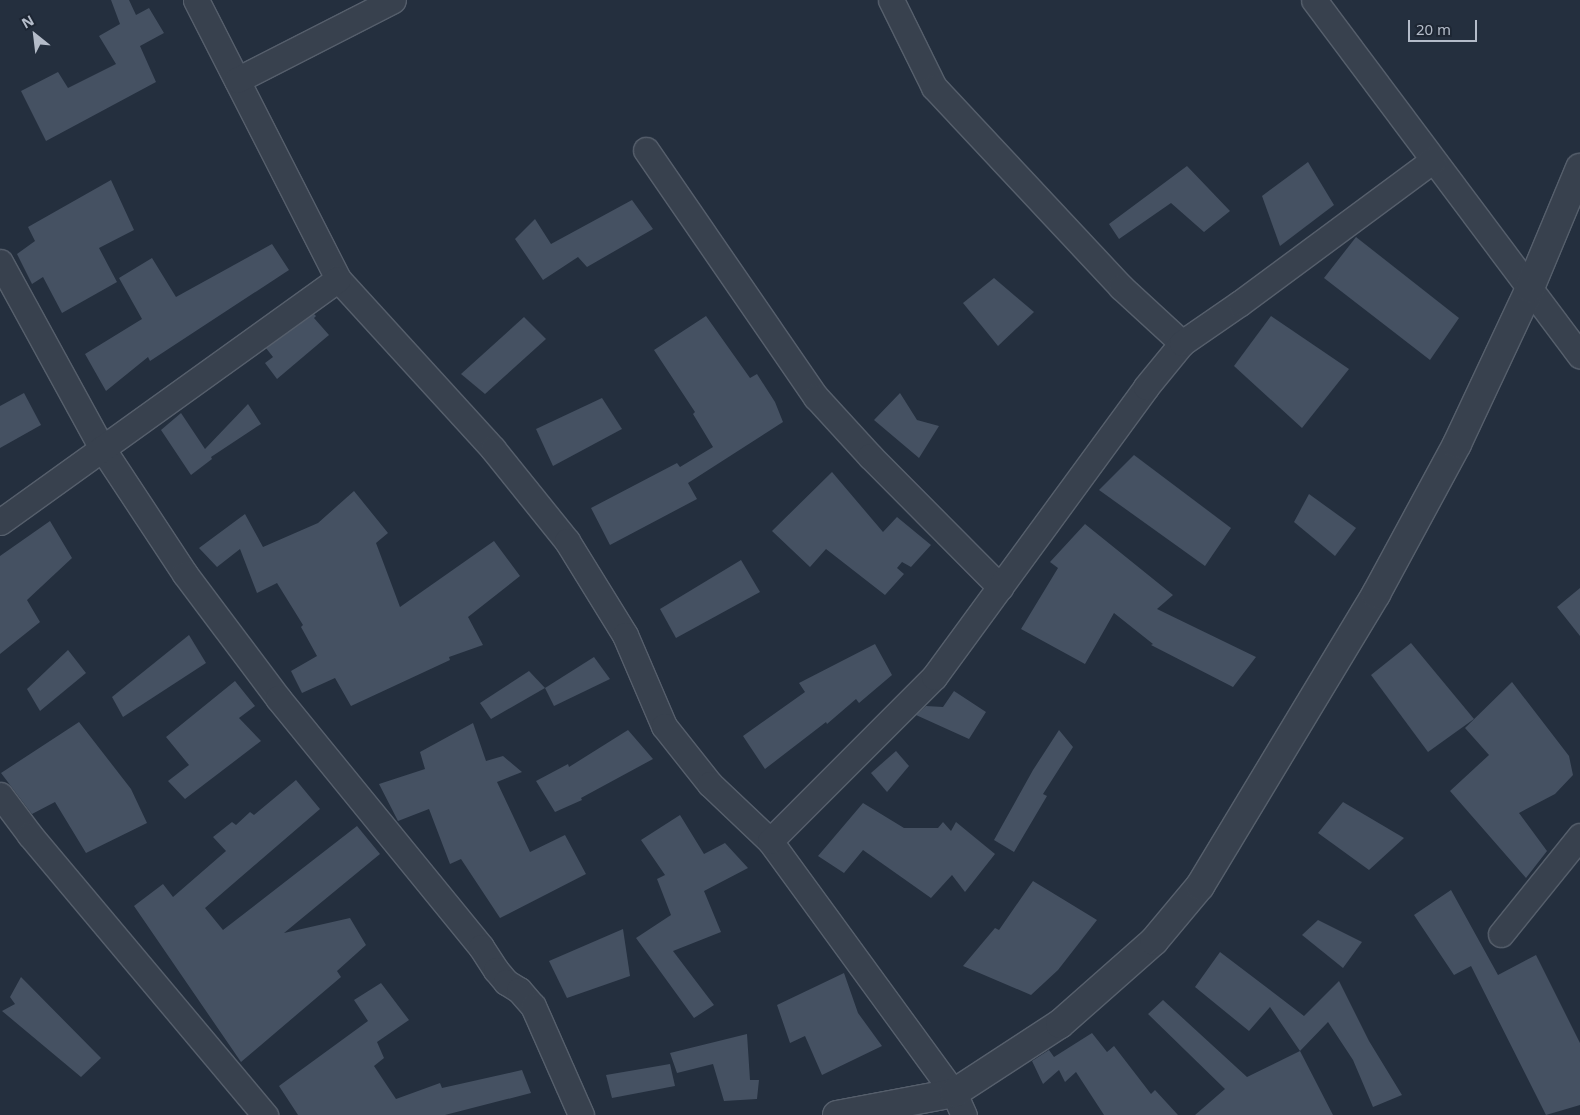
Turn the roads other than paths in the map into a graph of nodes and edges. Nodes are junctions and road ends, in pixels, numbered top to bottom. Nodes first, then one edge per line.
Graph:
1 (196, 0) edge
2 (393, 0) edge
3 (891, 0) edge
4 (1314, 0) edge
5 (237, 80) junction
6 (646, 150) dead end
7 (1433, 160) junction
8 (1580, 168) edge
9 (0, 262) edge
10 (338, 279) junction
11 (1530, 288) junction
12 (1182, 343) junction
13 (1580, 356) edge
14 (102, 448) junction
15 (0, 522) edge
16 (1000, 587) junction
17 (0, 795) edge
18 (1580, 836) edge
19 (770, 841) junction
20 (1501, 934) dead end
21 (959, 1104) edge
22 (265, 1115) edge
23 (581, 1115) edge
24 (837, 1115) edge

1 - 5 street
2 - 5 street
3 - 12 street
4 - 7 street
5 - 10 street
6 - 16 street
7 - 11 street
7 - 12 street
8 - 11 street
9 - 14 street
10 - 14 street
10 - 19 street
11 - 13 street
11 - 21 street
12 - 16 street
14 - 15 street
14 - 23 street
16 - 19 street
17 - 22 street
18 - 20 street
19 - 21 street
21 - 24 street

